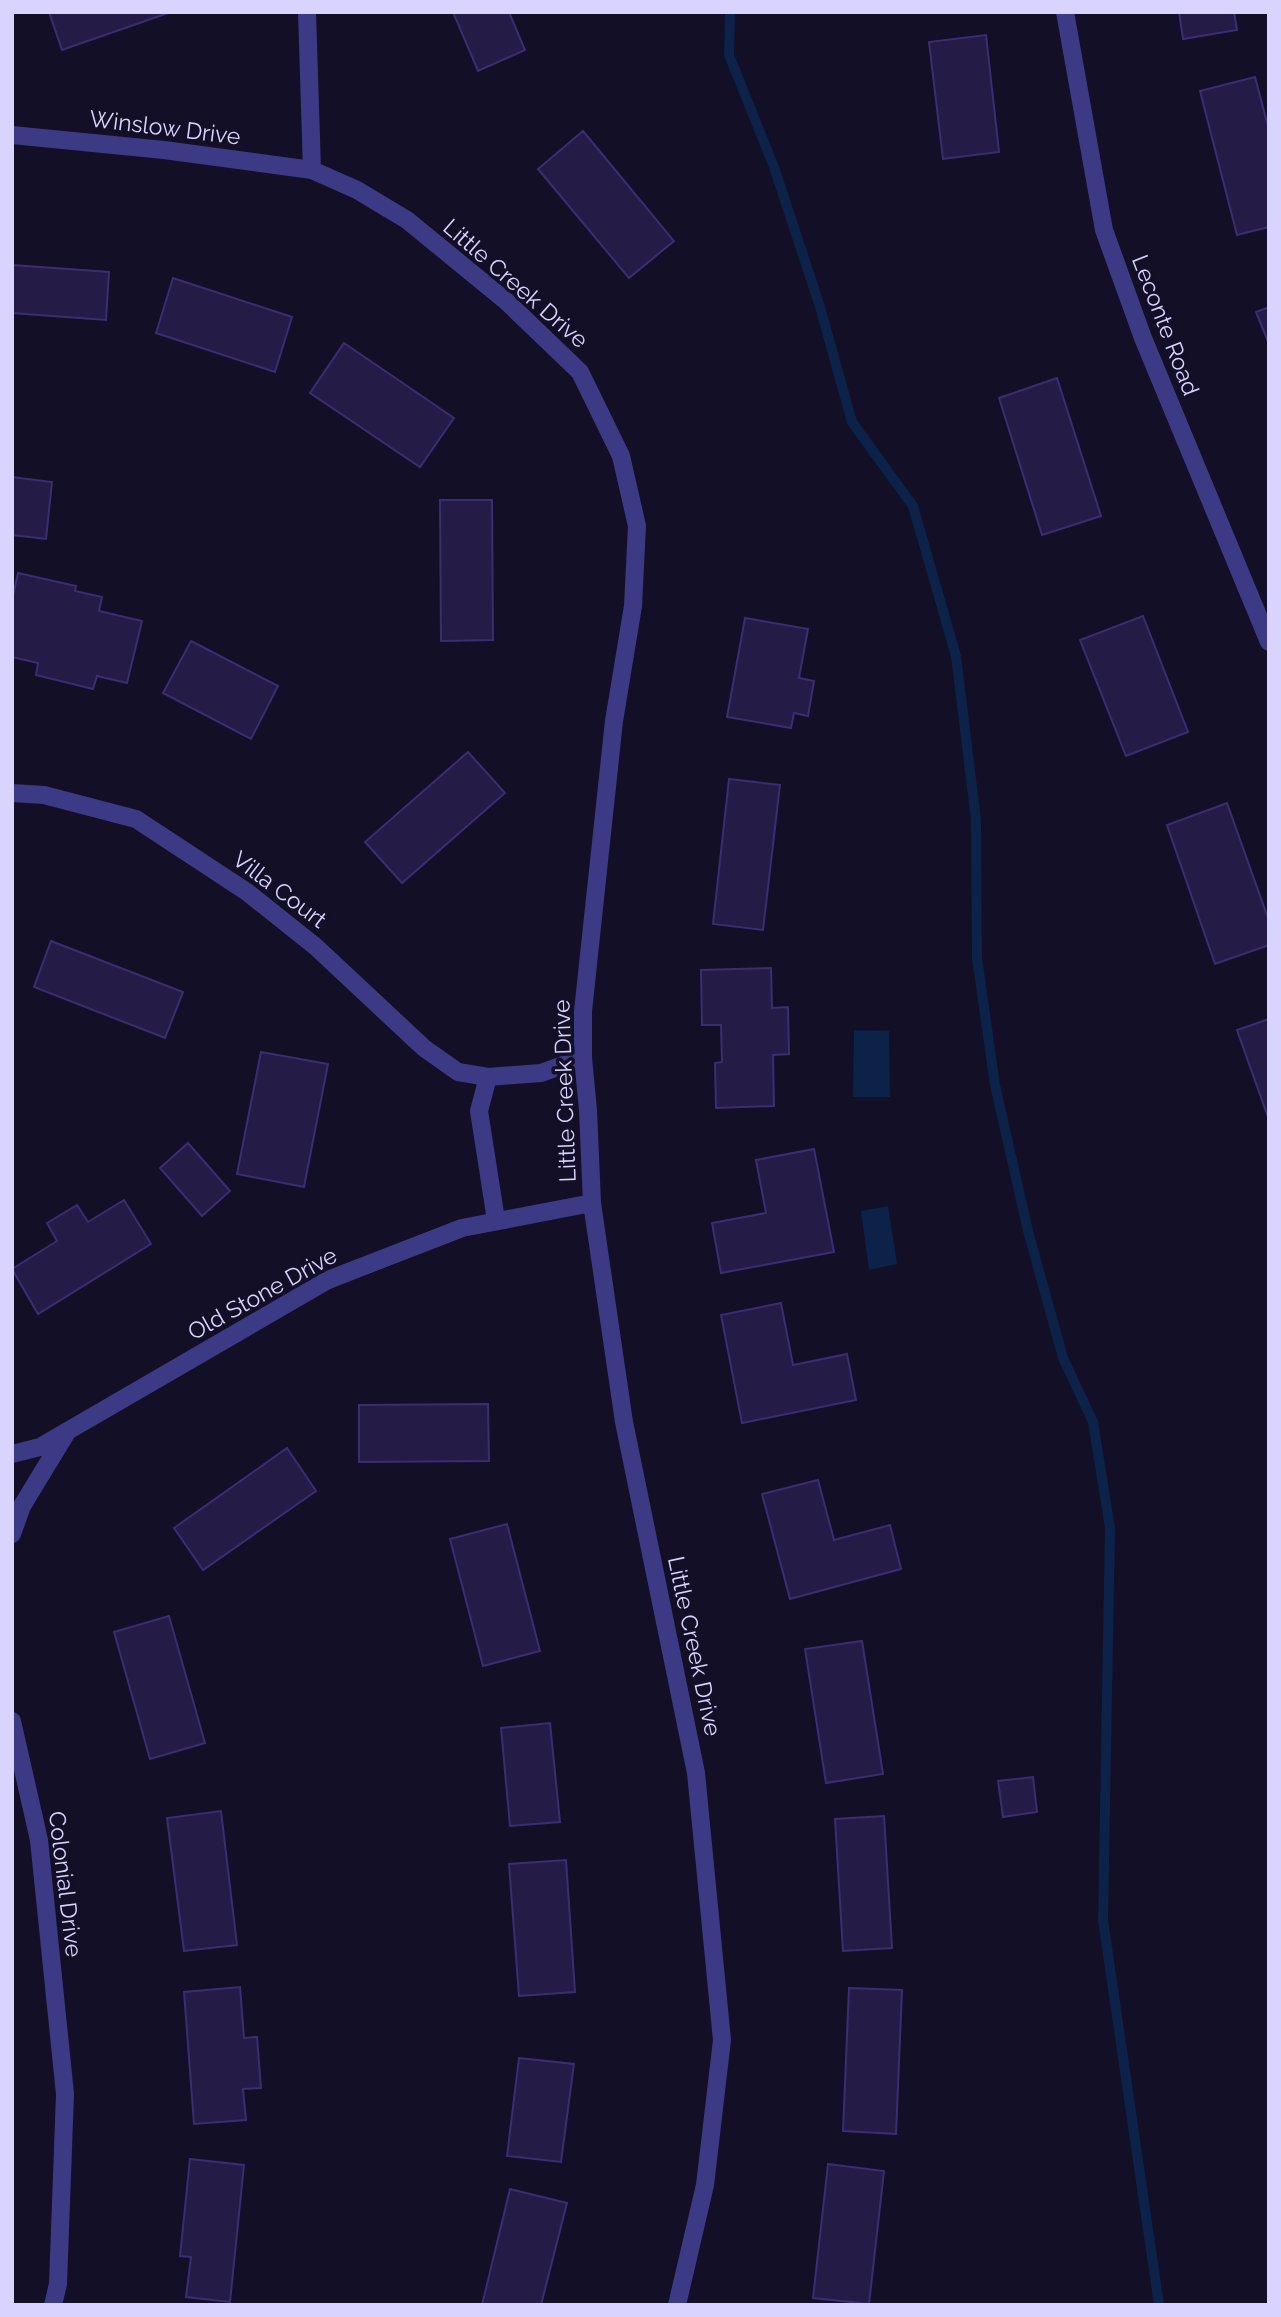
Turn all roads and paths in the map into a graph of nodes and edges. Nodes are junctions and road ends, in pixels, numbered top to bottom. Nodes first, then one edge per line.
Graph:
1 (307, 12) edge
2 (1065, 12) edge
3 (12, 135) edge
4 (312, 170) junction
5 (1269, 642) edge
6 (12, 793) edge
7 (583, 1058) junction
8 (488, 1077) junction
9 (592, 1203) junction
10 (496, 1220) junction
11 (67, 1432) junction
12 (12, 1454) edge
13 (12, 1534) edge
14 (12, 1721) edge
15 (53, 2305) edge
16 (677, 2305) edge

1 - 4 street
2 - 5 street, Leconte Road
3 - 4 street, Winslow Drive
4 - 7 street, Little Creek Drive
6 - 8 street, Villa Court
7 - 8 street, Villa Court
7 - 9 street, Little Creek Drive
8 - 10 street
9 - 10 street, Old Stone Drive
9 - 16 street, Little Creek Drive
10 - 11 street, Old Stone Drive
11 - 12 street, Old Stone Drive
11 - 13 street
14 - 15 street, Colonial Drive

